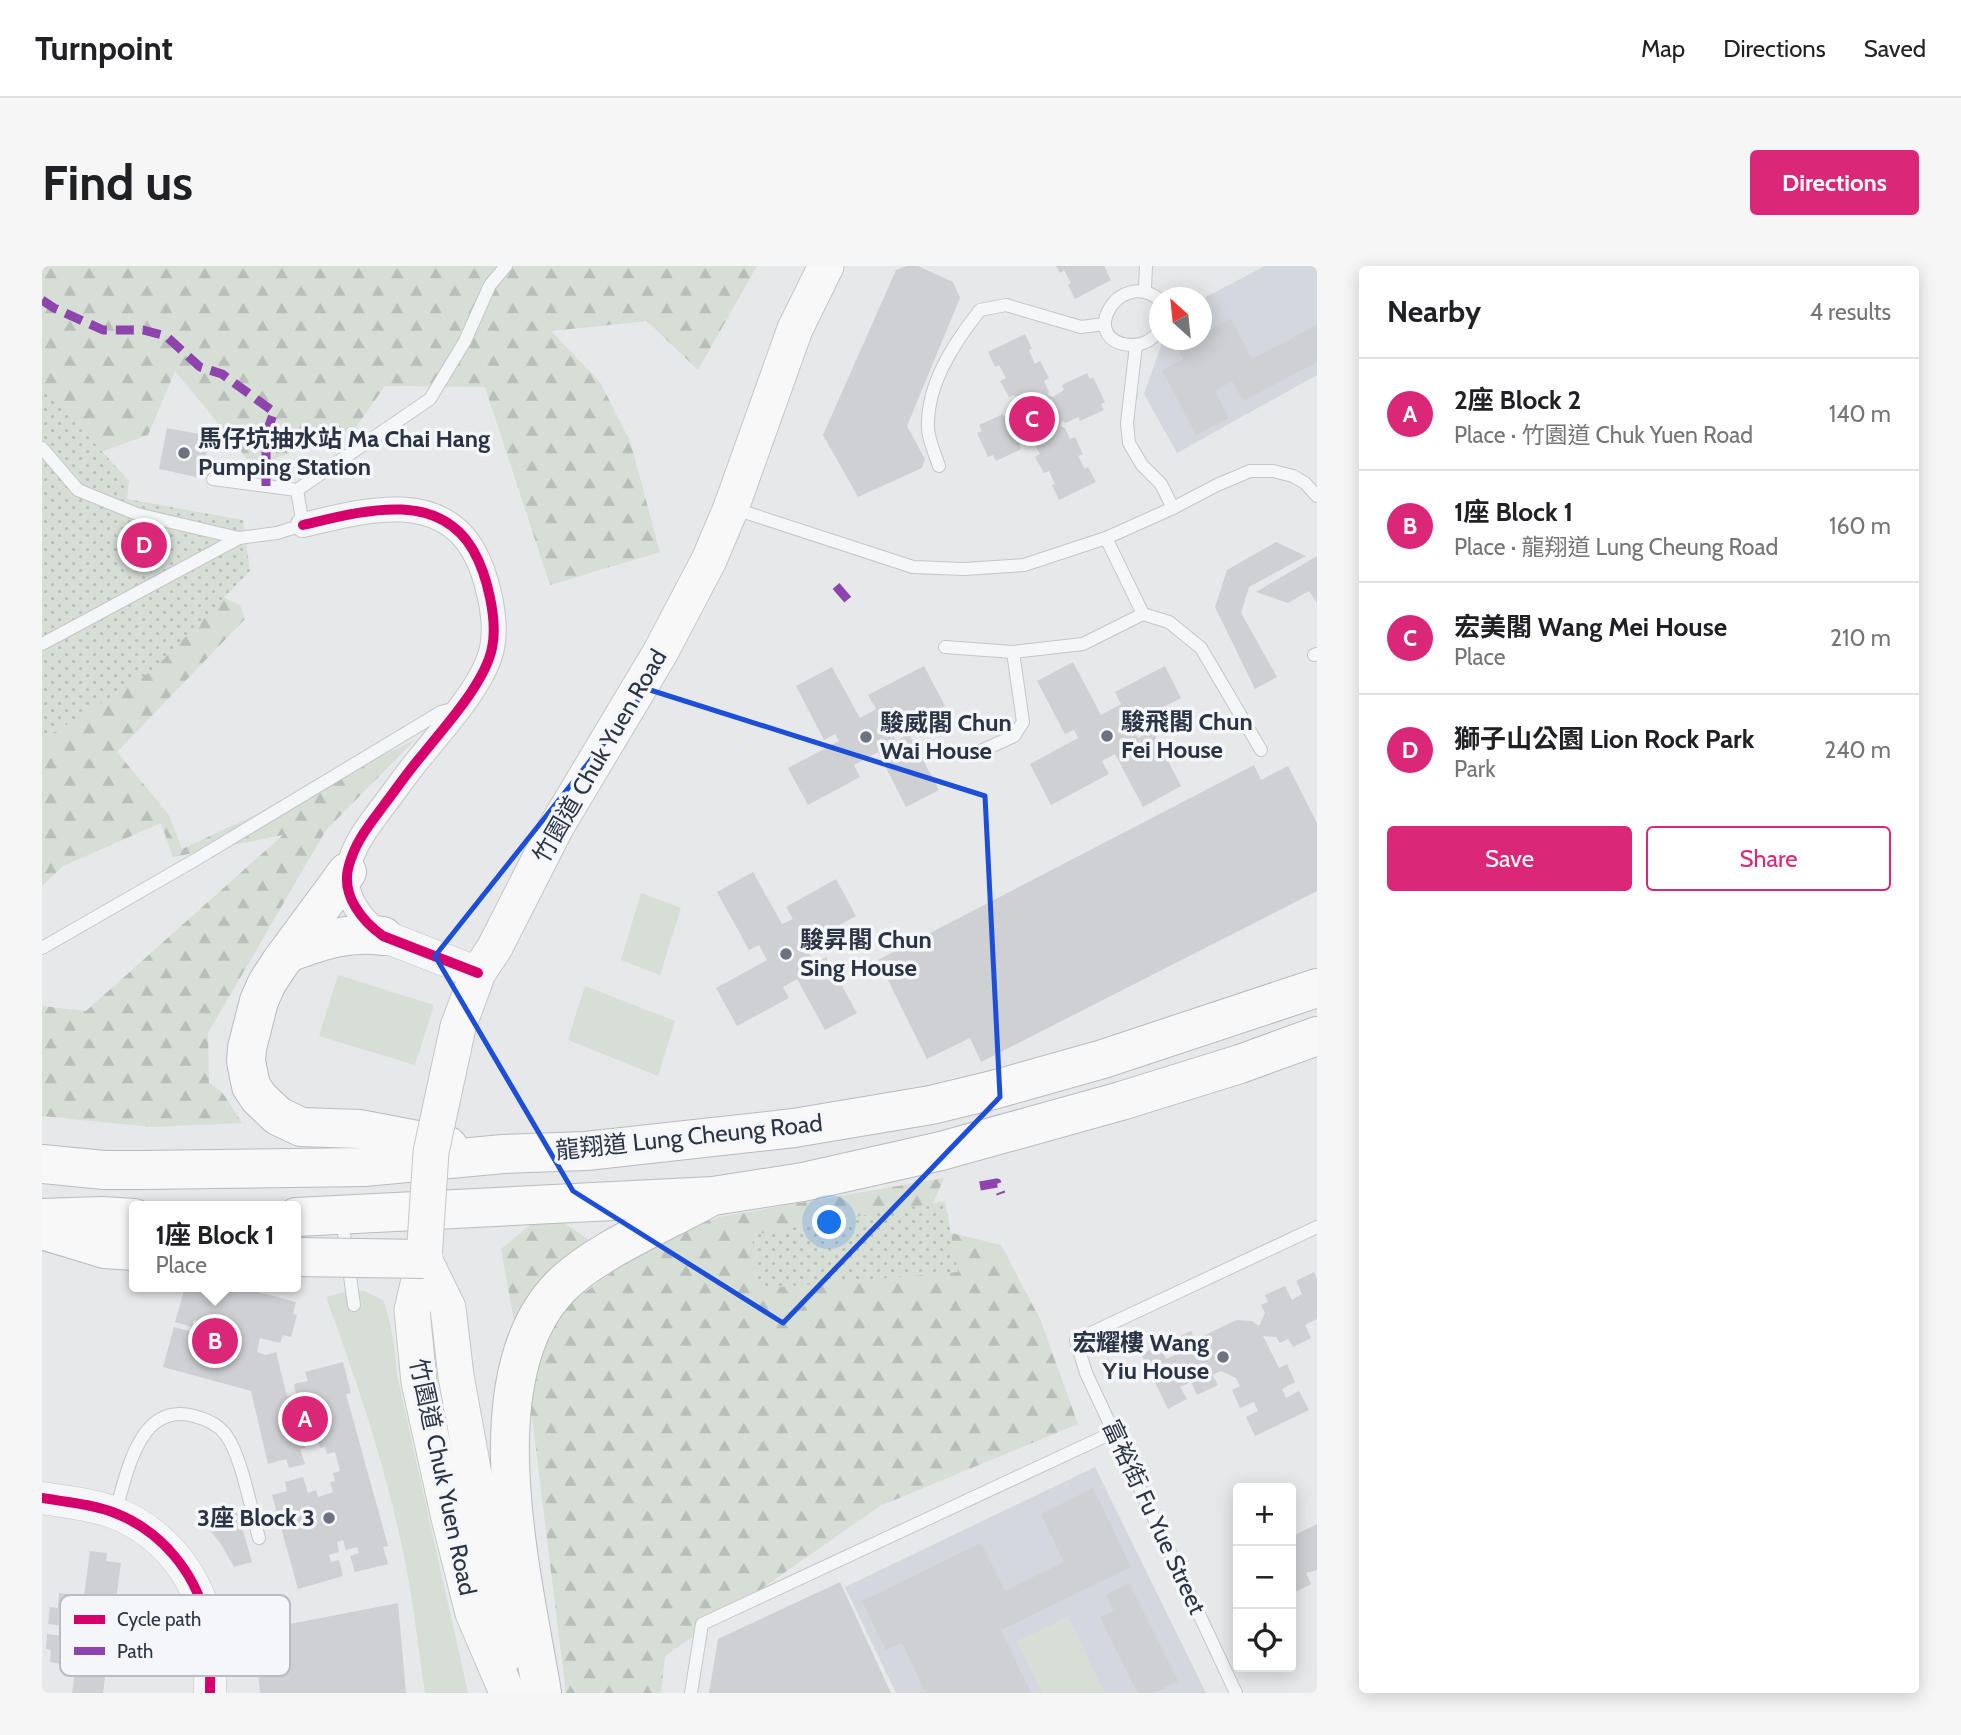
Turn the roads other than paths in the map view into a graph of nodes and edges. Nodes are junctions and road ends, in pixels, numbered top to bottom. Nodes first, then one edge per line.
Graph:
1 (506, 266) edge
2 (816, 266) edge
3 (826, 266) edge
4 (1146, 266) edge
5 (1145, 288) junction
6 (1149, 291) edge
7 (1105, 324) junction
8 (795, 329) junction
9 (1149, 340) edge
10 (1136, 345) junction
11 (42, 448) edge
12 (939, 466) dead end
13 (213, 480) dead end
14 (297, 490) junction
15 (1317, 496) edge
16 (731, 508) junction
17 (1173, 508) junction
18 (303, 525) junction
19 (239, 538) junction
20 (1106, 538) junction
21 (1143, 614) junction
22 (42, 644) edge
23 (946, 647) dead end
24 (1013, 652) junction
25 (462, 706) junction
26 (1261, 750) dead end
27 (972, 755) dead end
28 (347, 872) junction
29 (383, 936) junction
30 (42, 948) edge
31 (288, 953) junction
32 (476, 979) junction
33 (1317, 988) edge
34 (1317, 1036) edge
35 (503, 1154) junction
36 (42, 1164) edge
37 (713, 1196) junction
38 (341, 1215) junction
39 (42, 1217) edge
40 (301, 1217) edge
41 (129, 1218) edge
42 (1317, 1227) edge
43 (42, 1230) edge
44 (129, 1251) edge
45 (301, 1257) edge
46 (424, 1259) junction
47 (354, 1305) dead end
48 (1114, 1432) junction
49 (42, 1498) edge
50 (115, 1513) junction
51 (259, 1538) dead end
52 (197, 1595) edge
53 (518, 1692) edge
54 (691, 1693) edge
55 (1236, 1693) edge

1 - 14 lane
2 - 8 lane
3 - 8 main road, 竹園道 Chuk Yuen Road
4 - 5 lane
5 - 6 lane
5 - 7 lane
7 - 10 lane
7 - 12 lane
8 - 16 main road, 竹園道 Chuk Yuen Road
9 - 10 lane
10 - 17 lane
11 - 19 lane
13 - 14 lane
14 - 18 lane
15 - 17 lane
16 - 20 lane
16 - 32 main road, 竹園道 Chuk Yuen Road
17 - 20 lane
18 - 19 lane
18 - 25 street
19 - 22 lane
20 - 21 lane
21 - 24 lane
21 - 26 lane
23 - 24 lane
24 - 27 lane
25 - 28 street
25 - 30 lane
28 - 29 street
28 - 31 highway
29 - 31 highway
29 - 32 street
31 - 35 highway
32 - 46 main road, 竹園道 Chuk Yuen Road, bridge
33 - 35 highway, 龍翔道 Lung Cheung Road
34 - 37 highway
35 - 36 highway, 龍翔道 Lung Cheung Road
37 - 38 highway
37 - 53 highway
38 - 40 highway
38 - 47 lane
39 - 41 highway
42 - 48 lane, 富裕街 Fu Yue Street
43 - 44 highway
45 - 46 highway, bridge
46 - 53 main road, 竹園道 Chuk Yuen Road
46 - 53 main road, 竹園道 Chuk Yuen Road
48 - 54 lane
48 - 55 lane, 富裕街 Fu Yue Street
49 - 50 street
50 - 51 lane
50 - 52 street

